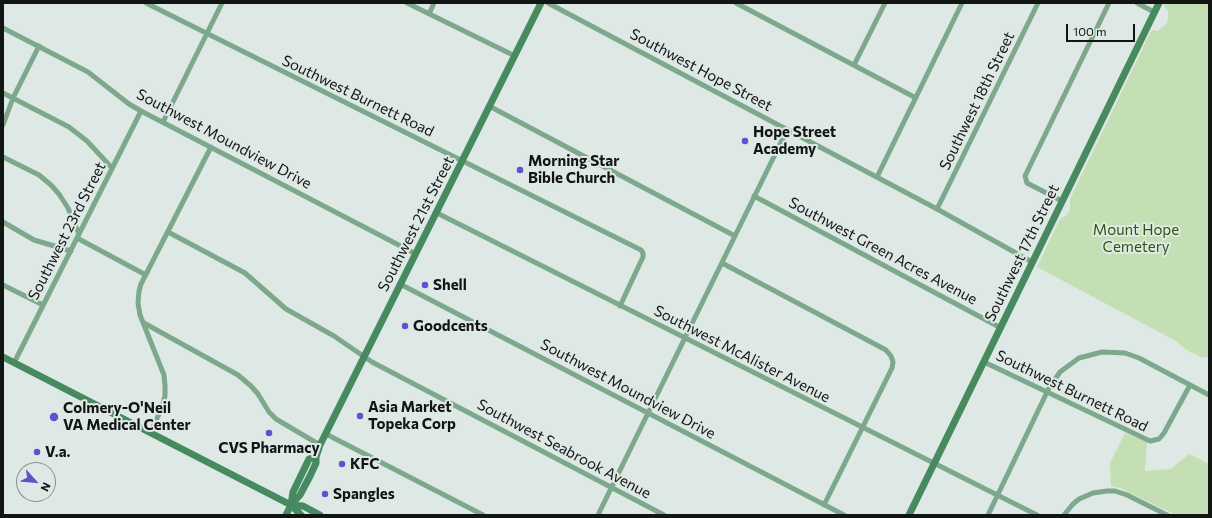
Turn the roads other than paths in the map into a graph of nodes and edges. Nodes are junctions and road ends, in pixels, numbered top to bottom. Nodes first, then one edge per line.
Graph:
1 (146, 3) edge
2 (222, 3) edge
3 (407, 3) edge
4 (434, 3) edge
5 (541, 3) edge
6 (548, 3) edge
7 (736, 3) edge
8 (885, 3) edge
9 (962, 3) edge
10 (1038, 3) edge
11 (1109, 3) edge
12 (1137, 3) edge
13 (1159, 3) edge
14 (1154, 12) junction
15 (429, 14) junction
16 (3, 28) edge
17 (206, 33) junction
18 (39, 46) junction
19 (515, 56) junction
20 (854, 65) junction
21 (3, 93) edge
22 (13, 98) junction
23 (916, 98) junction
24 (489, 106) junction
25 (141, 111) junction
26 (162, 122) junction
27 (3, 125) edge
28 (787, 130) junction
29 (211, 146) junction
30 (3, 157) edge
31 (462, 160) junction
32 (112, 168) junction
33 (877, 177) junction
34 (754, 196) junction
35 (1062, 201) junction
36 (937, 209) junction
37 (437, 213) junction
38 (3, 222) edge
39 (168, 232) junction
40 (78, 236) junction
41 (735, 236) junction
42 (71, 251) junction
43 (416, 254) junction
44 (1032, 262) junction
45 (722, 263) junction
46 (146, 275) junction
47 (400, 284) junction
48 (3, 285) edge
49 (43, 305) junction
50 (620, 306) junction
51 (144, 323) junction
52 (1001, 328) junction
53 (685, 338) junction
54 (3, 357) edge
55 (364, 357) junction
56 (984, 362) junction
57 (14, 363) junction
58 (1190, 385) junction
59 (1047, 392) junction
60 (1209, 395) edge
61 (648, 413) junction
62 (862, 428) junction
63 (150, 433) junction
64 (326, 434) junction
65 (320, 445) junction
66 (934, 464) junction
67 (612, 488) junction
68 (997, 496) junction
69 (291, 505) junction
70 (824, 505) junction
71 (286, 515) edge
72 (301, 515) edge
73 (320, 515) edge
74 (483, 515) edge
75 (598, 515) edge
76 (664, 515) edge
77 (844, 515) edge
78 (909, 515) edge
79 (988, 515) edge
80 (1037, 515) edge
81 (1064, 515) edge
82 (1167, 515) edge

1 - 17 street, Southwest Burnett Road
2 - 17 street
3 - 15 street
4 - 15 street
5 - 19 main road, Southwest 21st Street
6 - 28 street, Southwest Hope Street
7 - 20 street
8 - 20 street
9 - 23 street
10 - 36 street, Southwest 18th Street
11 - 35 street
12 - 14 street
13 - 14 main road, Southwest 17th Street
14 - 35 main road, Southwest 17th Street
15 - 19 street
16 - 18 street, Southwest Moundview Drive
17 - 26 street
17 - 31 street, Southwest Burnett Road
18 - 22 street
18 - 25 street, Southwest Moundview Drive
19 - 24 main road, Southwest 21st Street
20 - 23 street
21 - 22 street
22 - 27 street
22 - 32 street
23 - 33 street
24 - 31 main road, Southwest 21st Street
24 - 41 street
25 - 26 street, Southwest Moundview Drive
25 - 32 street, Southwest 23rd Street
26 - 29 street, Southwest Moundview Drive
28 - 33 street, Southwest Hope Street
28 - 34 street
29 - 39 street
29 - 43 street, Southwest Moundview Drive
30 - 40 street
31 - 37 main road, Southwest 21st Street
31 - 50 street, Southwest Burnett Road
32 - 40 street, Southwest 23rd Street
33 - 36 street, Southwest Hope Street
34 - 41 street
34 - 52 street, Southwest Green Acres Avenue
35 - 44 main road, Southwest 17th Street
36 - 44 street, Southwest Hope Street
37 - 43 main road, Southwest 21st Street
37 - 50 street, Southwest McAlister Avenue
38 - 42 street
39 - 46 street
39 - 55 street, Southwest Seabrook Avenue
40 - 42 street, Southwest 23rd Street
40 - 46 street
41 - 45 street
42 - 49 street, Southwest 23rd Street
43 - 47 main road, Southwest 21st Street
44 - 52 main road, Southwest 17th Street
45 - 53 street
45 - 62 street
46 - 51 street
47 - 55 main road, Southwest 21st Street
47 - 61 street, Southwest Moundview Drive
48 - 49 street
49 - 57 street, Southwest 23rd Street
50 - 53 street, Southwest McAlister Avenue
51 - 63 street
51 - 65 street
52 - 56 main road, Southwest 17th Street
53 - 61 street
53 - 62 street, Southwest McAlister Avenue
54 - 57 main road
55 - 64 main road, Southwest 21st Street
55 - 67 street, Southwest Seabrook Avenue
56 - 59 street, Southwest Burnett Road
56 - 66 main road, Southwest 17th Street
57 - 63 main road
58 - 59 street
58 - 59 street, Southwest Burnett Road
58 - 60 street
59 - 68 street
61 - 67 street
61 - 70 street, Southwest Moundview Drive
62 - 66 street, Southwest McAlister Avenue
62 - 70 street
63 - 69 main road
64 - 65 main road, Southwest 21st Street
64 - 74 street
65 - 69 main road, Southwest 21st Street
66 - 68 street, Southwest McAlister Avenue
66 - 78 main road, Southwest 17th Street
67 - 75 street
67 - 76 street, Southwest Seabrook Avenue
68 - 79 street
68 - 80 street, Southwest McAlister Avenue
69 - 71 main road, Southwest 21st Street
69 - 72 main road
69 - 73 main road
70 - 77 street, Southwest Moundview Drive
81 - 82 street

